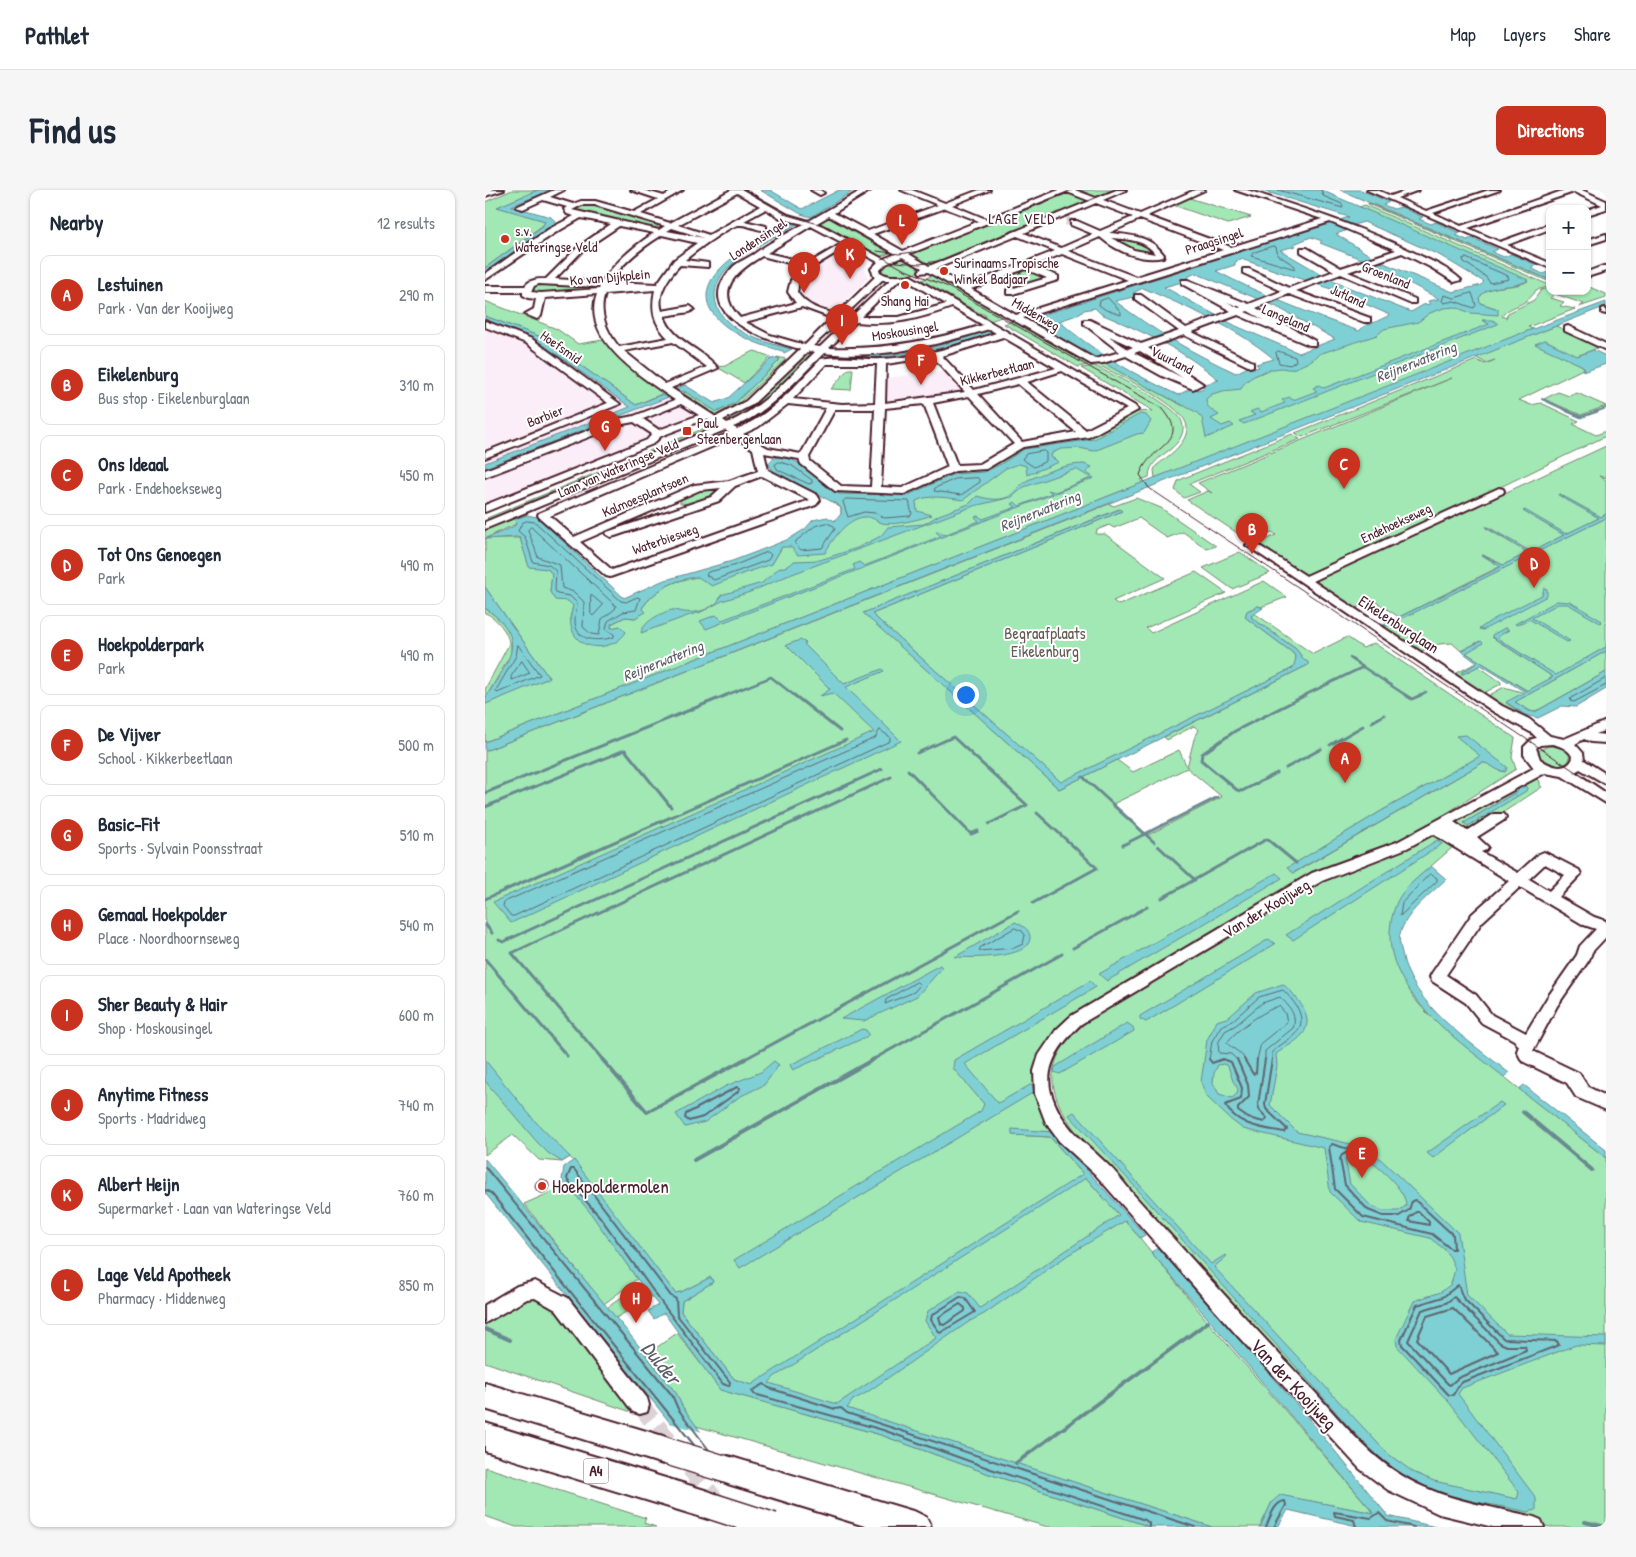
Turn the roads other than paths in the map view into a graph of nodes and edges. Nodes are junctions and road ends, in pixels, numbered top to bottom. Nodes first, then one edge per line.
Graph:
1 (500, 190) edge
2 (560, 190) edge
3 (635, 190) edge
4 (679, 190) edge
5 (737, 190) edge
6 (867, 190) edge
7 (905, 190) edge
8 (986, 190) edge
9 (1067, 190) edge
10 (1121, 190) edge
11 (1201, 190) edge
12 (1239, 190) edge
13 (1371, 190) edge
14 (1397, 190) edge
15 (1415, 190) edge
16 (1495, 190) edge
17 (1572, 190) edge
18 (1576, 190) edge
19 (485, 194) edge
20 (541, 197) junction
21 (1387, 197) junction
22 (664, 198) junction
23 (1097, 200) junction
24 (945, 205) junction
25 (1606, 205) edge
26 (573, 206) junction
27 (766, 206) junction
28 (520, 207) dead end
29 (1591, 211) edge
30 (828, 212) junction
31 (1426, 213) junction
32 (634, 214) junction
33 (580, 215) junction
34 (1140, 216) junction
35 (1057, 217) junction
36 (1333, 220) junction
37 (737, 222) junction
38 (988, 222) junction
39 (618, 224) junction
40 (809, 224) junction
41 (673, 226) junction
42 (763, 228) dead end
43 (1462, 228) junction
44 (1546, 228) edge
45 (661, 232) junction
46 (1017, 233) junction
47 (867, 234) junction
48 (1103, 234) junction
49 (1364, 235) junction
50 (1606, 236) edge
51 (708, 240) junction
52 (1591, 242) edge
53 (848, 243) junction
54 (1500, 245) junction
55 (1231, 250) junction
56 (1403, 250) junction
57 (1061, 251) junction
58 (759, 253) junction
59 (1395, 253) junction
60 (903, 254) junction
61 (1546, 258) edge
62 (1539, 261) junction
63 (677, 262) junction
64 (883, 262) junction
65 (1546, 264) edge
66 (705, 265) dead end
67 (812, 266) junction
68 (1025, 266) junction
69 (1351, 267) junction
70 (1606, 268) edge
71 (930, 269) junction
72 (1340, 271) junction
73 (1005, 274) junction
74 (1591, 274) edge
75 (880, 277) junction
76 (485, 278) edge
77 (908, 278) junction
78 (895, 280) junction
79 (1135, 280) junction
80 (549, 281) junction
81 (1309, 283) joint
82 (1028, 286) junction
83 (658, 287) junction
84 (603, 288) junction
85 (485, 289) edge
86 (527, 289) junction
87 (965, 289) junction
88 (1293, 291) junction
89 (1010, 292) dead end
90 (541, 296) junction
91 (1138, 297) dead end
92 (803, 304) junction
93 (953, 304) junction
94 (1261, 304) joint
95 (1250, 308) junction
96 (690, 309) dead end
97 (1154, 309) junction
98 (538, 311) dead end
99 (1239, 312) junction
100 (657, 314) junction
101 (839, 317) junction
102 (1015, 318) junction
103 (853, 320) junction
104 (740, 321) junction
105 (485, 324) edge
106 (990, 326) junction
107 (1196, 328) junction
108 (1568, 329) dead end
109 (1186, 332) junction
110 (1004, 333) junction
111 (675, 339) junction
112 (809, 347) junction
113 (1606, 347) edge
114 (1140, 348) junction
115 (616, 350) junction
116 (822, 350) junction
117 (1128, 352) junction
118 (935, 354) junction
119 (624, 359) junction
120 (824, 361) joint
121 (882, 362) junction
122 (1097, 362) joint
123 (1064, 368) junction
124 (1021, 382) junction
125 (672, 394) junction
126 (972, 394) junction
127 (785, 400) junction
128 (927, 401) junction
129 (615, 404) joint
130 (832, 406) junction
131 (880, 406) junction
132 (706, 415) junction
133 (636, 419) junction
134 (716, 421) junction
135 (727, 427) junction
136 (737, 433) junction
137 (659, 434) junction
138 (1086, 435) junction
139 (1019, 445) junction
140 (758, 448) junction
141 (485, 455) edge
142 (804, 458) junction
143 (953, 468) junction
144 (763, 472) junction
145 (485, 474) edge
146 (731, 484) junction
147 (876, 490) junction
148 (1499, 491) dead end
149 (485, 509) edge
150 (543, 515) joint
151 (485, 516) edge
152 (485, 526) edge
153 (575, 543) junction
154 (1251, 545) dead end
155 (1305, 581) junction
156 (1605, 730) edge
157 (1543, 740) junction
158 (1572, 752) junction
159 (1539, 765) junction
160 (1564, 771) junction
161 (1606, 780) edge
162 (1606, 799) edge
163 (1499, 817) dead end
164 (1439, 825) junction
165 (1461, 841) junction
166 (1521, 877) junction
167 (1552, 896) junction
168 (1606, 927) edge
169 (1527, 1044) junction
170 (1600, 1101) edge
171 (485, 1315) edge
172 (485, 1396) edge
173 (640, 1404) tunnel mouth
174 (485, 1437) edge
175 (776, 1527) edge
176 (916, 1527) edge
177 (1534, 1527) edge

1 - 19 street
2 - 20 street
3 - 22 street
4 - 22 street
5 - 27 street
5 - 41 street
6 - 30 street
7 - 24 street
8 - 24 street
9 - 23 street
9 - 38 street
10 - 23 street
11 - 34 street
12 - 36 street
13 - 21 street
14 - 21 street
15 - 21 street
16 - 31 street
17 - 43 street
18 - 25 street
20 - 26 street
20 - 28 street
21 - 31 street
22 - 32 street
23 - 34 street
23 - 35 street
24 - 38 street
24 - 47 street
25 - 29 street
26 - 32 street
26 - 33 street
27 - 37 street
27 - 40 street
30 - 40 street
30 - 47 street, Middenweg
31 - 43 street
32 - 41 street
33 - 39 street
33 - 76 street
34 - 48 street
34 - 55 street
35 - 46 street
35 - 48 street
36 - 49 street
36 - 55 street, Praagsingel
37 - 42 street
37 - 51 street
38 - 60 street
39 - 45 street
39 - 80 street
40 - 53 street
40 - 58 street, Londensingel
41 - 45 street
41 - 51 street
43 - 54 street
44 - 54 street
45 - 51 street
45 - 84 street
46 - 57 street
46 - 71 street
47 - 60 street, Middenweg
48 - 48 street
48 - 57 street
49 - 56 street
49 - 59 street
50 - 52 street
51 - 63 street
53 - 64 street
53 - 67 street
54 - 62 street
55 - 79 street, Praagsingel
56 - 59 street, Groenland
56 - 59 street
57 - 68 street
57 - 79 street
58 - 67 street
58 - 104 street, Londensingel
59 - 69 street, Groenland
60 - 64 street
60 - 71 street, Middenweg
61 - 62 street
62 - 65 street
63 - 66 street
63 - 83 street
64 - 75 street
67 - 92 street
68 - 73 street
68 - 82 street
69 - 72 street, Groenland
69 - 72 street, Groenland
69 - 72 street, Groenland
70 - 74 street
71 - 77 street
71 - 87 street, Middenweg
72 - 81 street, Groenland
73 - 82 street
73 - 87 street
75 - 78 street
75 - 101 street, Laan van Wateringse Veld
77 - 78 street
77 - 93 street, Middenweg
78 - 103 street, Laan van Wateringse Veld
79 - 102 street, Praagsingel
80 - 84 street, Ko van Dijkplein
80 - 86 street, Ko van Dijkplein
81 - 88 street, Jutland
82 - 89 street
83 - 84 street, Ko van Dijkplein
83 - 100 street
84 - 90 street, Ko van Dijkplein
84 - 115 street
85 - 86 street, Ko van Dijkplein
86 - 90 street, Ko van Dijkplein
87 - 102 street, Middenweg
88 - 88 street, Jutland
88 - 94 street, Jutland
90 - 98 street
91 - 97 street
92 - 101 street
92 - 104 street
93 - 103 street
93 - 106 street, Middenweg
94 - 95 street, Langeland
95 - 99 street, Langeland
95 - 99 street, Langeland
95 - 99 street, Langeland
96 - 100 street
97 - 107 street
97 - 109 street
99 - 107 street, Langeland
100 - 111 street
101 - 103 street
101 - 112 street, Laan van Wateringse Veld
102 - 122 street, Middenweg
103 - 116 street, Laan van Wateringse Veld
104 - 112 street, Londensingel
105 - 129 street, Hoefsmid
106 - 110 street, Middenweg
106 - 116 street, Moskousingel
107 - 109 street, Langeland
107 - 109 street
108 - 113 street
109 - 114 street, Vuurland
110 - 118 street, Moskousingel
110 - 123 street, Middenweg
111 - 115 street
111 - 119 street
111 - 125 street
112 - 116 street
112 - 134 street, Laan van Wateringse Veld
114 - 117 street, Vuurland
114 - 117 street, Vuurland
114 - 117 street, Vuurland
115 - 119 street
116 - 135 street, Laan van Wateringse Veld
117 - 122 street, Vuurland
118 - 121 street, Moskousingel
118 - 126 street
119 - 125 street
120 - 121 street, Moskousingel
120 - 127 street, Laan van Wateringse Veld
121 - 131 street
123 - 124 street, Kikkerbeetlaan
123 - 138 street, Middenweg
124 - 126 street, Kikkerbeetlaan
124 - 138 street
125 - 132 street
125 - 133 street
126 - 128 street, Kikkerbeetlaan
126 - 139 street
127 - 130 street, Kikkerbeetlaan
127 - 136 street, Laan van Wateringse Veld
128 - 131 street, Kikkerbeetlaan
128 - 143 street
129 - 141 street, Barbier
130 - 131 street, Kikkerbeetlaan
130 - 142 street
131 - 147 street
132 - 134 street
132 - 137 street
133 - 137 street
133 - 145 street
134 - 135 street
134 - 151 street, Laan van Wateringse Veld
135 - 136 street
135 - 152 street, Laan van Wateringse Veld
136 - 140 street
136 - 150 street, Laan van Wateringse Veld
137 - 149 street
138 - 139 street
139 - 143 street
140 - 142 street
140 - 144 street
142 - 147 street
143 - 147 street
144 - 146 street, Kalmoesplantsoen
144 - 153 street, Waterbiesweg
146 - 153 street, Kalmoesplantsoen
146 - 153 street, Kalmoesplantsoen
148 - 155 street, Endehoekseweg
150 - 153 street, Waterbiesweg
154 - 155 street, Eikelenburglaan
155 - 157 street, Eikelenburglaan
156 - 158 street
157 - 158 street
157 - 159 street
158 - 160 street
158 - 161 street
159 - 160 street
159 - 164 street, Van der Kooijweg
160 - 162 street
163 - 165 street
164 - 165 street
164 - 177 street, Van der Kooijweg
165 - 166 street
166 - 167 street
166 - 167 street
166 - 169 street
167 - 168 street
168 - 169 street
169 - 170 street
171 - 173 street
172 - 176 highway, A4, bridge
174 - 175 highway, A4, bridge

